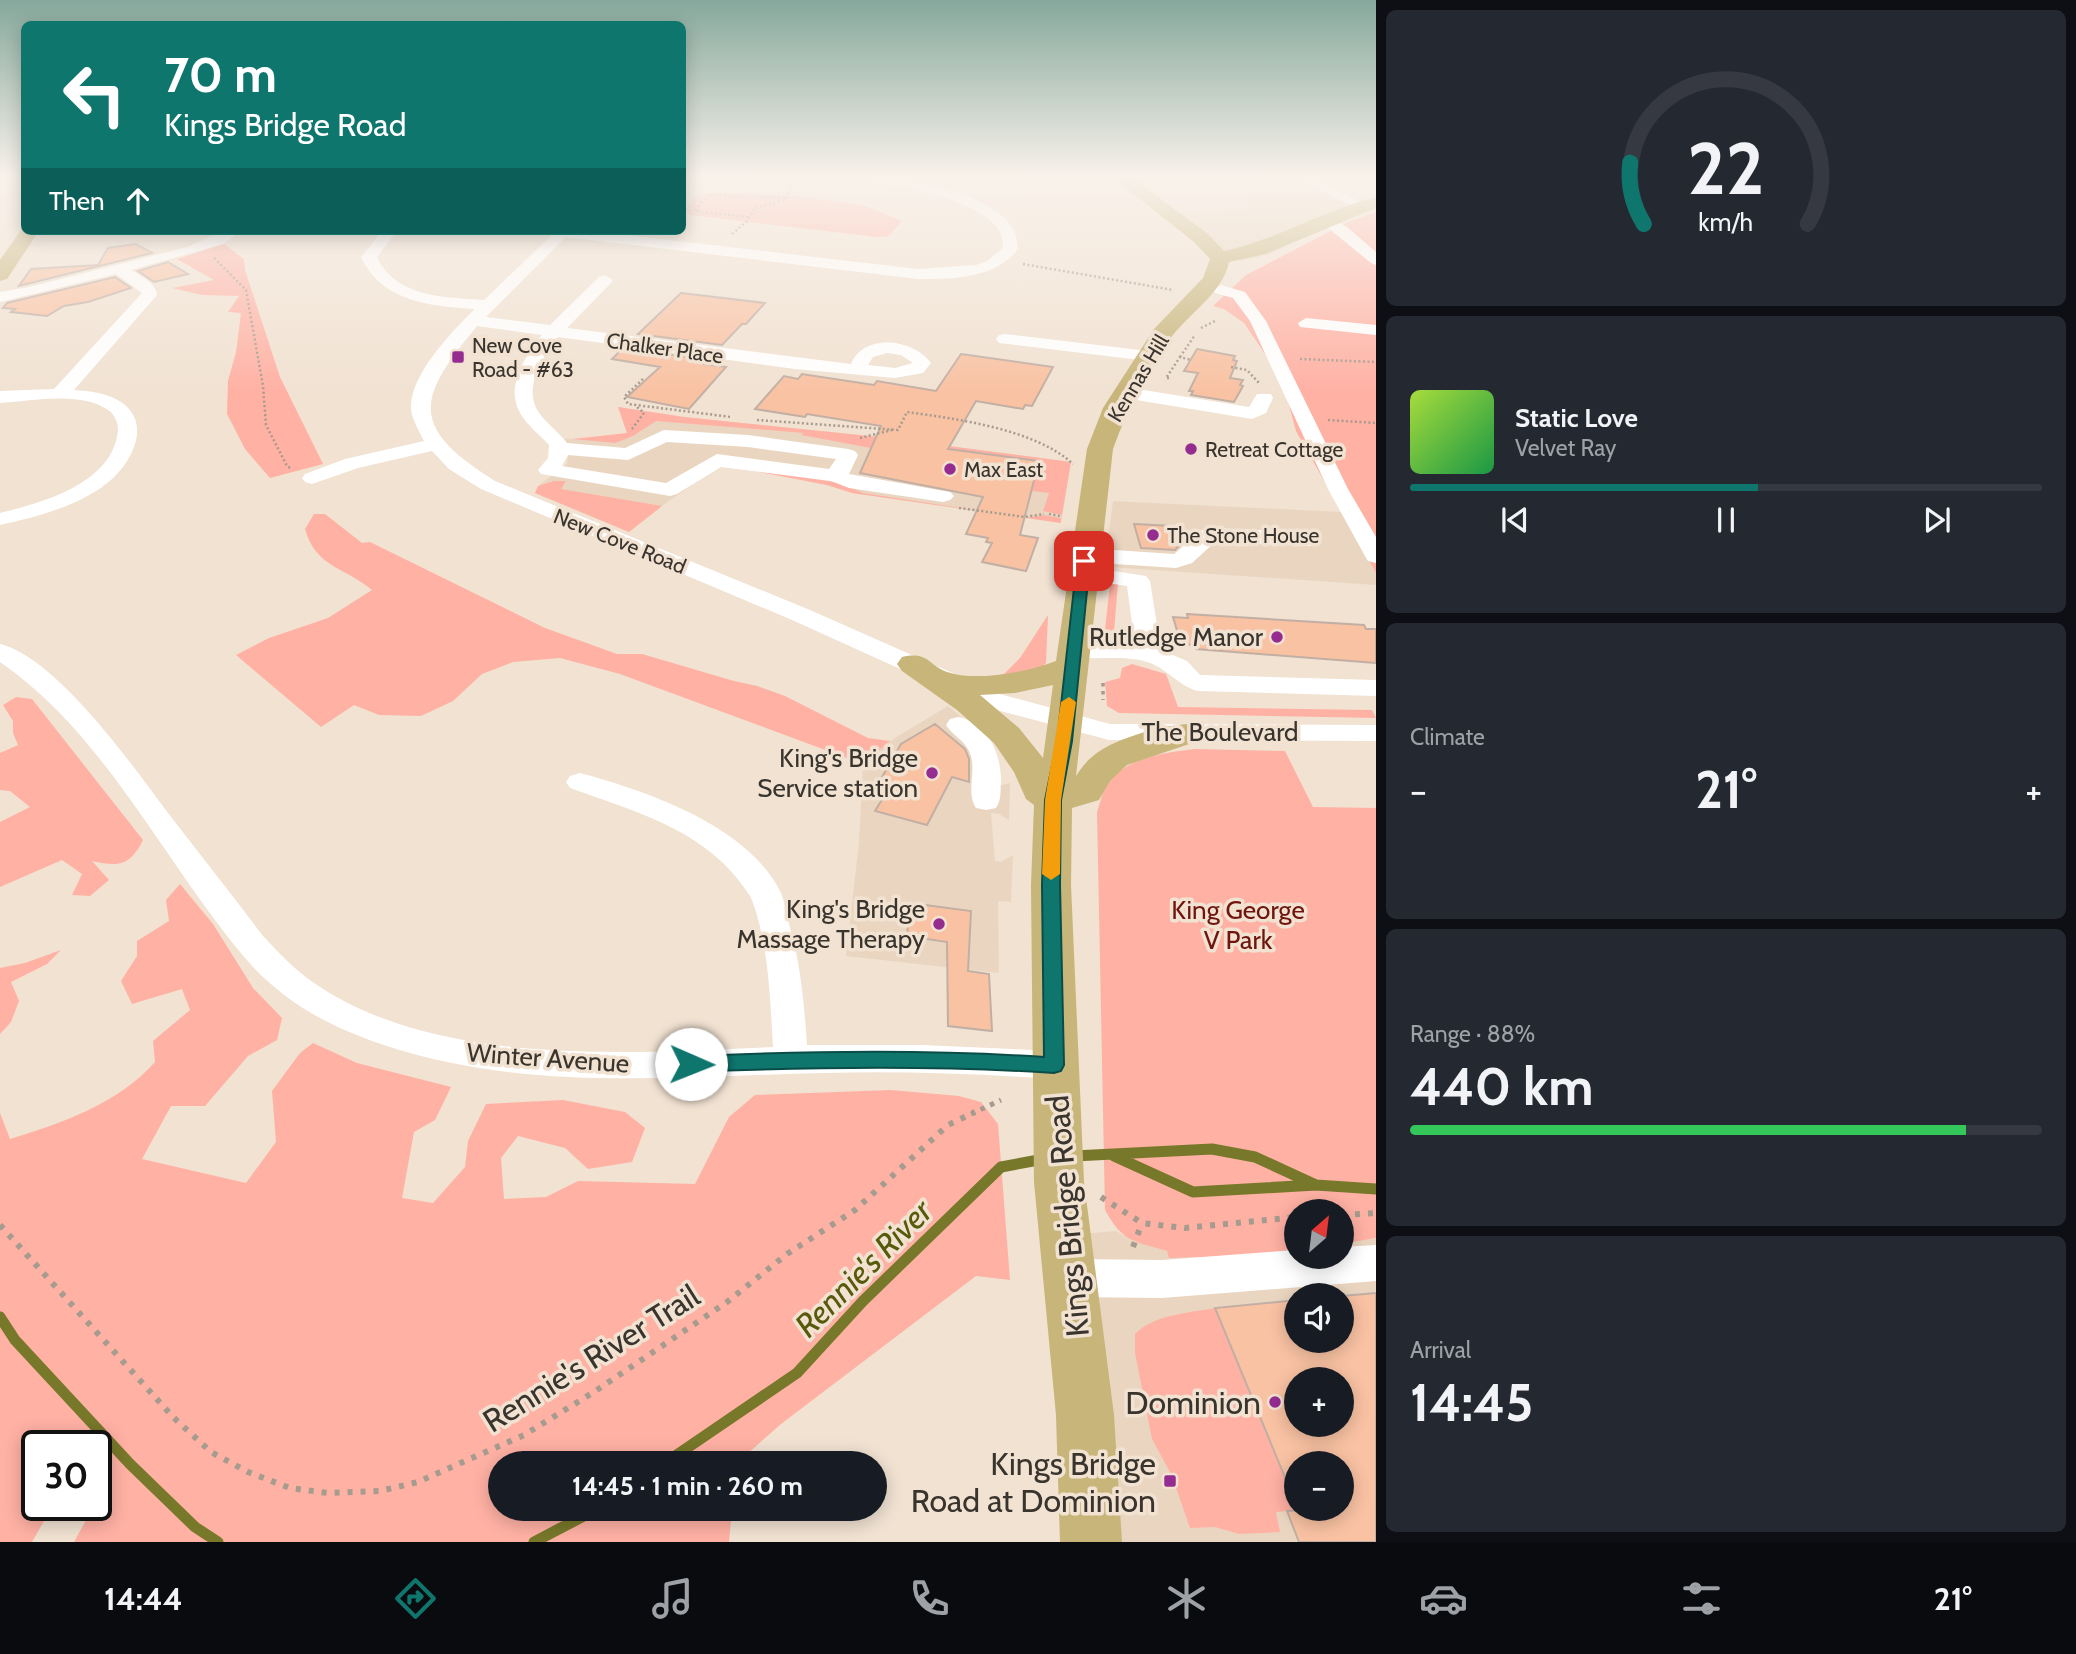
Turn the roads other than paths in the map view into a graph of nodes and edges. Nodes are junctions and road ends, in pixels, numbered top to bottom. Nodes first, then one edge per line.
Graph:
1 (18, 248) edge
2 (195, 248) edge
3 (376, 248) edge
4 (547, 248) edge
5 (699, 248) edge
6 (1011, 248) edge
7 (1210, 248) edge
8 (1271, 248) edge
9 (1274, 248) edge
10 (1362, 248) edge
11 (1220, 258) junction
12 (1376, 260) edge
13 (118, 269) junction
14 (0, 275) edge
15 (605, 280) dead end
16 (1221, 290) junction
17 (0, 297) edge
18 (1187, 297) junction
19 (488, 305) junction
20 (473, 320) junction
21 (1306, 323) dead end
22 (1376, 330) edge
23 (554, 332) junction
24 (1005, 339) dead end
25 (1148, 356) junction
26 (858, 369) dead end
27 (1125, 393) junction
28 (59, 395) junction
29 (0, 397) edge
30 (1264, 398) road end
31 (436, 444) junction
32 (559, 448) junction
33 (835, 475) junction
34 (312, 478) road end
35 (529, 482) junction
36 (948, 501) road end
37 (0, 519) edge
38 (1310, 539) dead end
39 (1376, 556) edge
40 (1084, 558) junction
41 (0, 651) edge
42 (1149, 654) junction
43 (1074, 657) junction
44 (914, 664) junction
45 (953, 682) junction
46 (1376, 688) edge
47 (1066, 722) junction
48 (962, 723) junction
49 (1185, 733) junction
50 (1376, 733) edge
51 (580, 782) dead end
52 (1053, 800) junction
53 (986, 801) dead end
54 (791, 1060) junction
55 (1054, 1065) junction
56 (1376, 1263) edge
57 (1071, 1278) junction
58 (1091, 1542) edge

1 - 14 main road
2 - 13 street
3 - 19 street
4 - 19 street, New Cove Road
5 - 6 street
7 - 11 main road
8 - 11 main road
9 - 16 main road
10 - 12 street
11 - 18 main road, Kennas Hill
13 - 17 street
13 - 28 street
15 - 23 street
16 - 18 main road
16 - 39 street
18 - 25 main road, Kennas Hill
19 - 20 street, New Cove Road
20 - 23 street, Chalker Place
20 - 31 street, New Cove Road
21 - 22 street
23 - 26 street, Chalker Place
23 - 32 street
24 - 25 street
25 - 27 main road, Kennas Hill
27 - 30 street
27 - 40 main road, Kennas Hill
28 - 29 street
28 - 37 street
31 - 34 street
31 - 35 street, New Cove Road
32 - 33 street
32 - 35 street
33 - 35 street
33 - 36 street
35 - 44 street, New Cove Road
38 - 40 street
40 - 42 street
40 - 43 main road, Kennas Hill
41 - 54 street, Winter Avenue
42 - 43 street
42 - 46 street
43 - 45 main road
43 - 47 main road, Kennas Hill
44 - 45 street, New Cove Road
44 - 48 main road
45 - 47 street, New Cove Road
47 - 49 street, The Boulevard
47 - 52 main road, Kings Bridge Road
48 - 52 main road
48 - 53 street
49 - 50 street, The Boulevard
49 - 52 main road
51 - 54 street
52 - 55 main road, Kings Bridge Road
54 - 55 street, Winter Avenue
55 - 57 main road, Kings Bridge Road
56 - 57 street
57 - 58 main road, Kings Bridge Road

